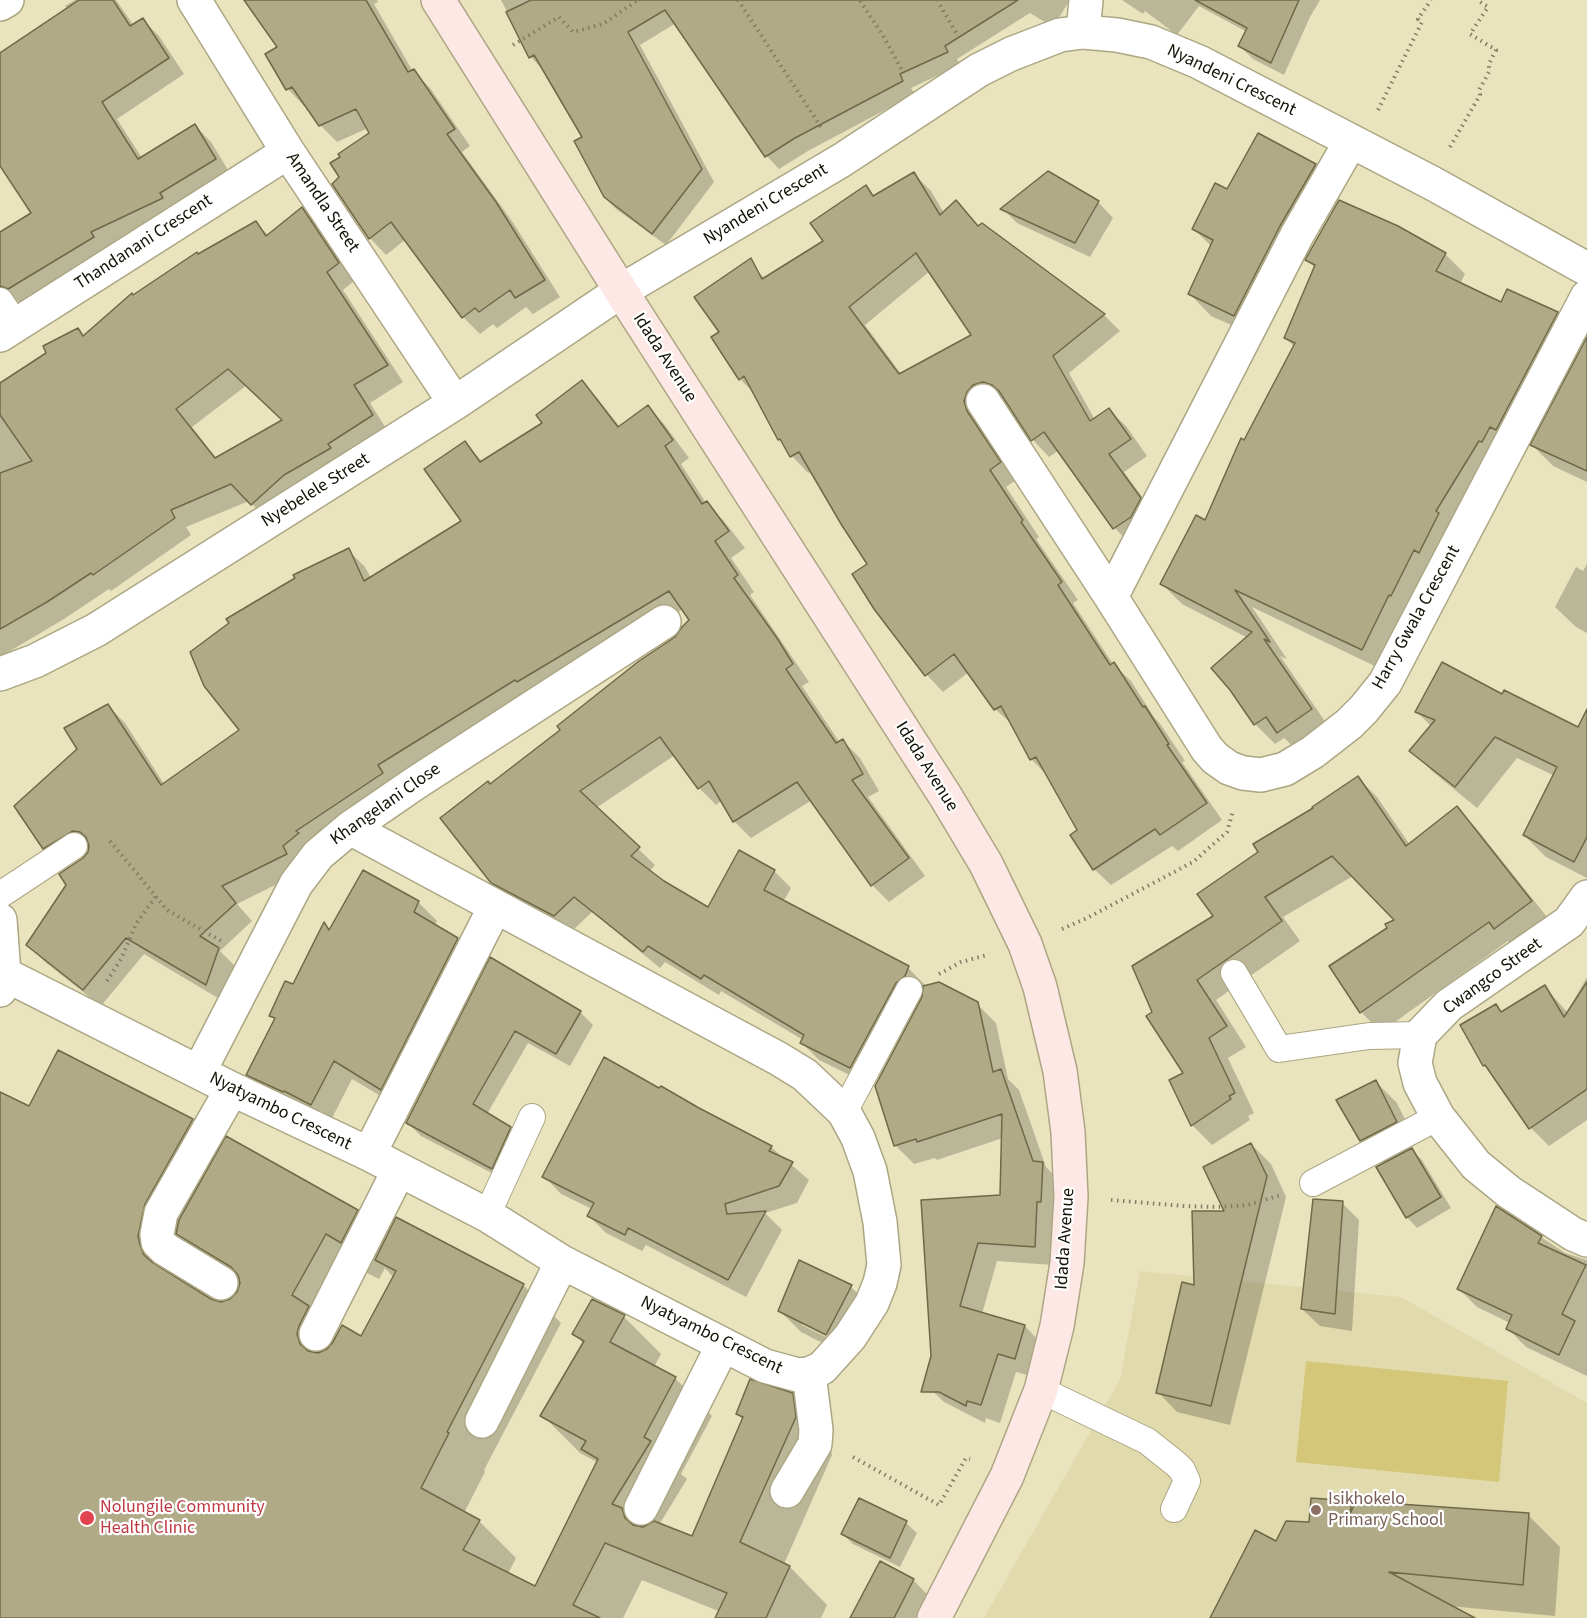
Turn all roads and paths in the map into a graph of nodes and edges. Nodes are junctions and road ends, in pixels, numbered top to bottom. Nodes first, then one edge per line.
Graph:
1 (7, 0) edge
2 (194, 0) edge
3 (438, 0) edge
4 (638, 0) edge
5 (738, 0) edge
6 (1431, 0) edge
7 (1477, 0) edge
8 (860, 1) edge
9 (0, 4) edge
10 (1084, 16) edge
11 (479, 65) junction
12 (797, 88) dead end
13 (922, 106) junction
14 (1356, 143) junction
15 (288, 152) junction
16 (1432, 183) junction
17 (1587, 269) edge
18 (621, 291) junction
19 (1587, 297) edge
20 (5, 320) edge
21 (983, 401) dead end
22 (455, 402) junction
23 (1111, 597) junction
24 (664, 622) dead end
25 (0, 674) edge
26 (1244, 773) junction
27 (350, 828) junction
28 (74, 846) joint
29 (0, 895) edge
30 (156, 896) junction
31 (1587, 897) edge
32 (495, 906) junction
33 (0, 920) edge
34 (275, 922) junction
35 (1025, 944) junction
36 (1234, 973) dead end
37 (2, 982) edge
38 (909, 990) joint
39 (84, 1015) junction
40 (1420, 1035) junction
41 (199, 1072) junction
42 (232, 1089) junction
43 (843, 1112) junction
44 (532, 1117) dead end
45 (1438, 1117) junction
46 (369, 1154) junction
47 (399, 1170) junction
48 (1313, 1183) joint
49 (1071, 1197) junction
50 (487, 1215) junction
51 (1587, 1240) edge
52 (562, 1263) junction
53 (221, 1283) dead end
54 (316, 1334) dead end
55 (723, 1345) junction
56 (809, 1374) junction
57 (1041, 1390) junction
58 (482, 1421) dead end
59 (815, 1444) junction
60 (1007, 1476) junction
61 (787, 1491) dead end
62 (641, 1508) dead end
63 (1174, 1509) dead end
64 (934, 1618) edge

1 - 9 street
2 - 15 street, Amandla Street
3 - 11 street, Idada Avenue
4 - 11 path
5 - 12 path
6 - 14 path
7 - 16 path
8 - 13 path
10 - 13 street, Nyandeni Crescent
10 - 14 street, Nyandeni Crescent
11 - 18 street, Idada Avenue
13 - 18 street, Nyandeni Crescent
14 - 16 street, Nyandeni Crescent
14 - 23 street
15 - 20 street, Thandanani Crescent
15 - 22 street, Amandla Street
16 - 17 street, Nyandeni Crescent
18 - 22 street, Nyebelele Street
18 - 35 street, Idada Avenue
19 - 26 street, Harry Gwala Crescent
21 - 23 street, Harry Gwala Crescent
22 - 25 street, Nyebelele Street
23 - 26 street, Harry Gwala Crescent
24 - 27 street, Khangelani Close
26 - 35 path
27 - 32 street
27 - 34 street, Khangelani Close
28 - 29 lane
28 - 30 path
30 - 34 path
30 - 39 path
31 - 40 street, Cwangco Street
32 - 43 street
32 - 46 street
33 - 37 street
34 - 41 street, Khangelani Close
35 - 38 path
35 - 49 street, Idada Avenue
36 - 40 lane
37 - 39 street, Nyatyambo Crescent
38 - 43 lane
39 - 41 street, Nyatyambo Crescent
40 - 45 street
41 - 42 street, Nyatyambo Crescent
42 - 46 street, Nyatyambo Crescent
42 - 53 street
43 - 56 street
44 - 50 lane
45 - 48 lane
45 - 51 street
46 - 47 street, Nyatyambo Crescent
47 - 50 street, Nyatyambo Crescent
47 - 54 street
48 - 49 path
49 - 57 street, Idada Avenue
50 - 52 street, Nyatyambo Crescent
52 - 55 street, Nyatyambo Crescent
52 - 58 street
55 - 56 street, Nyatyambo Crescent
55 - 62 street
56 - 59 street
57 - 60 street, Idada Avenue
57 - 63 lane
59 - 60 path
59 - 61 street
60 - 64 street, Idada Avenue

